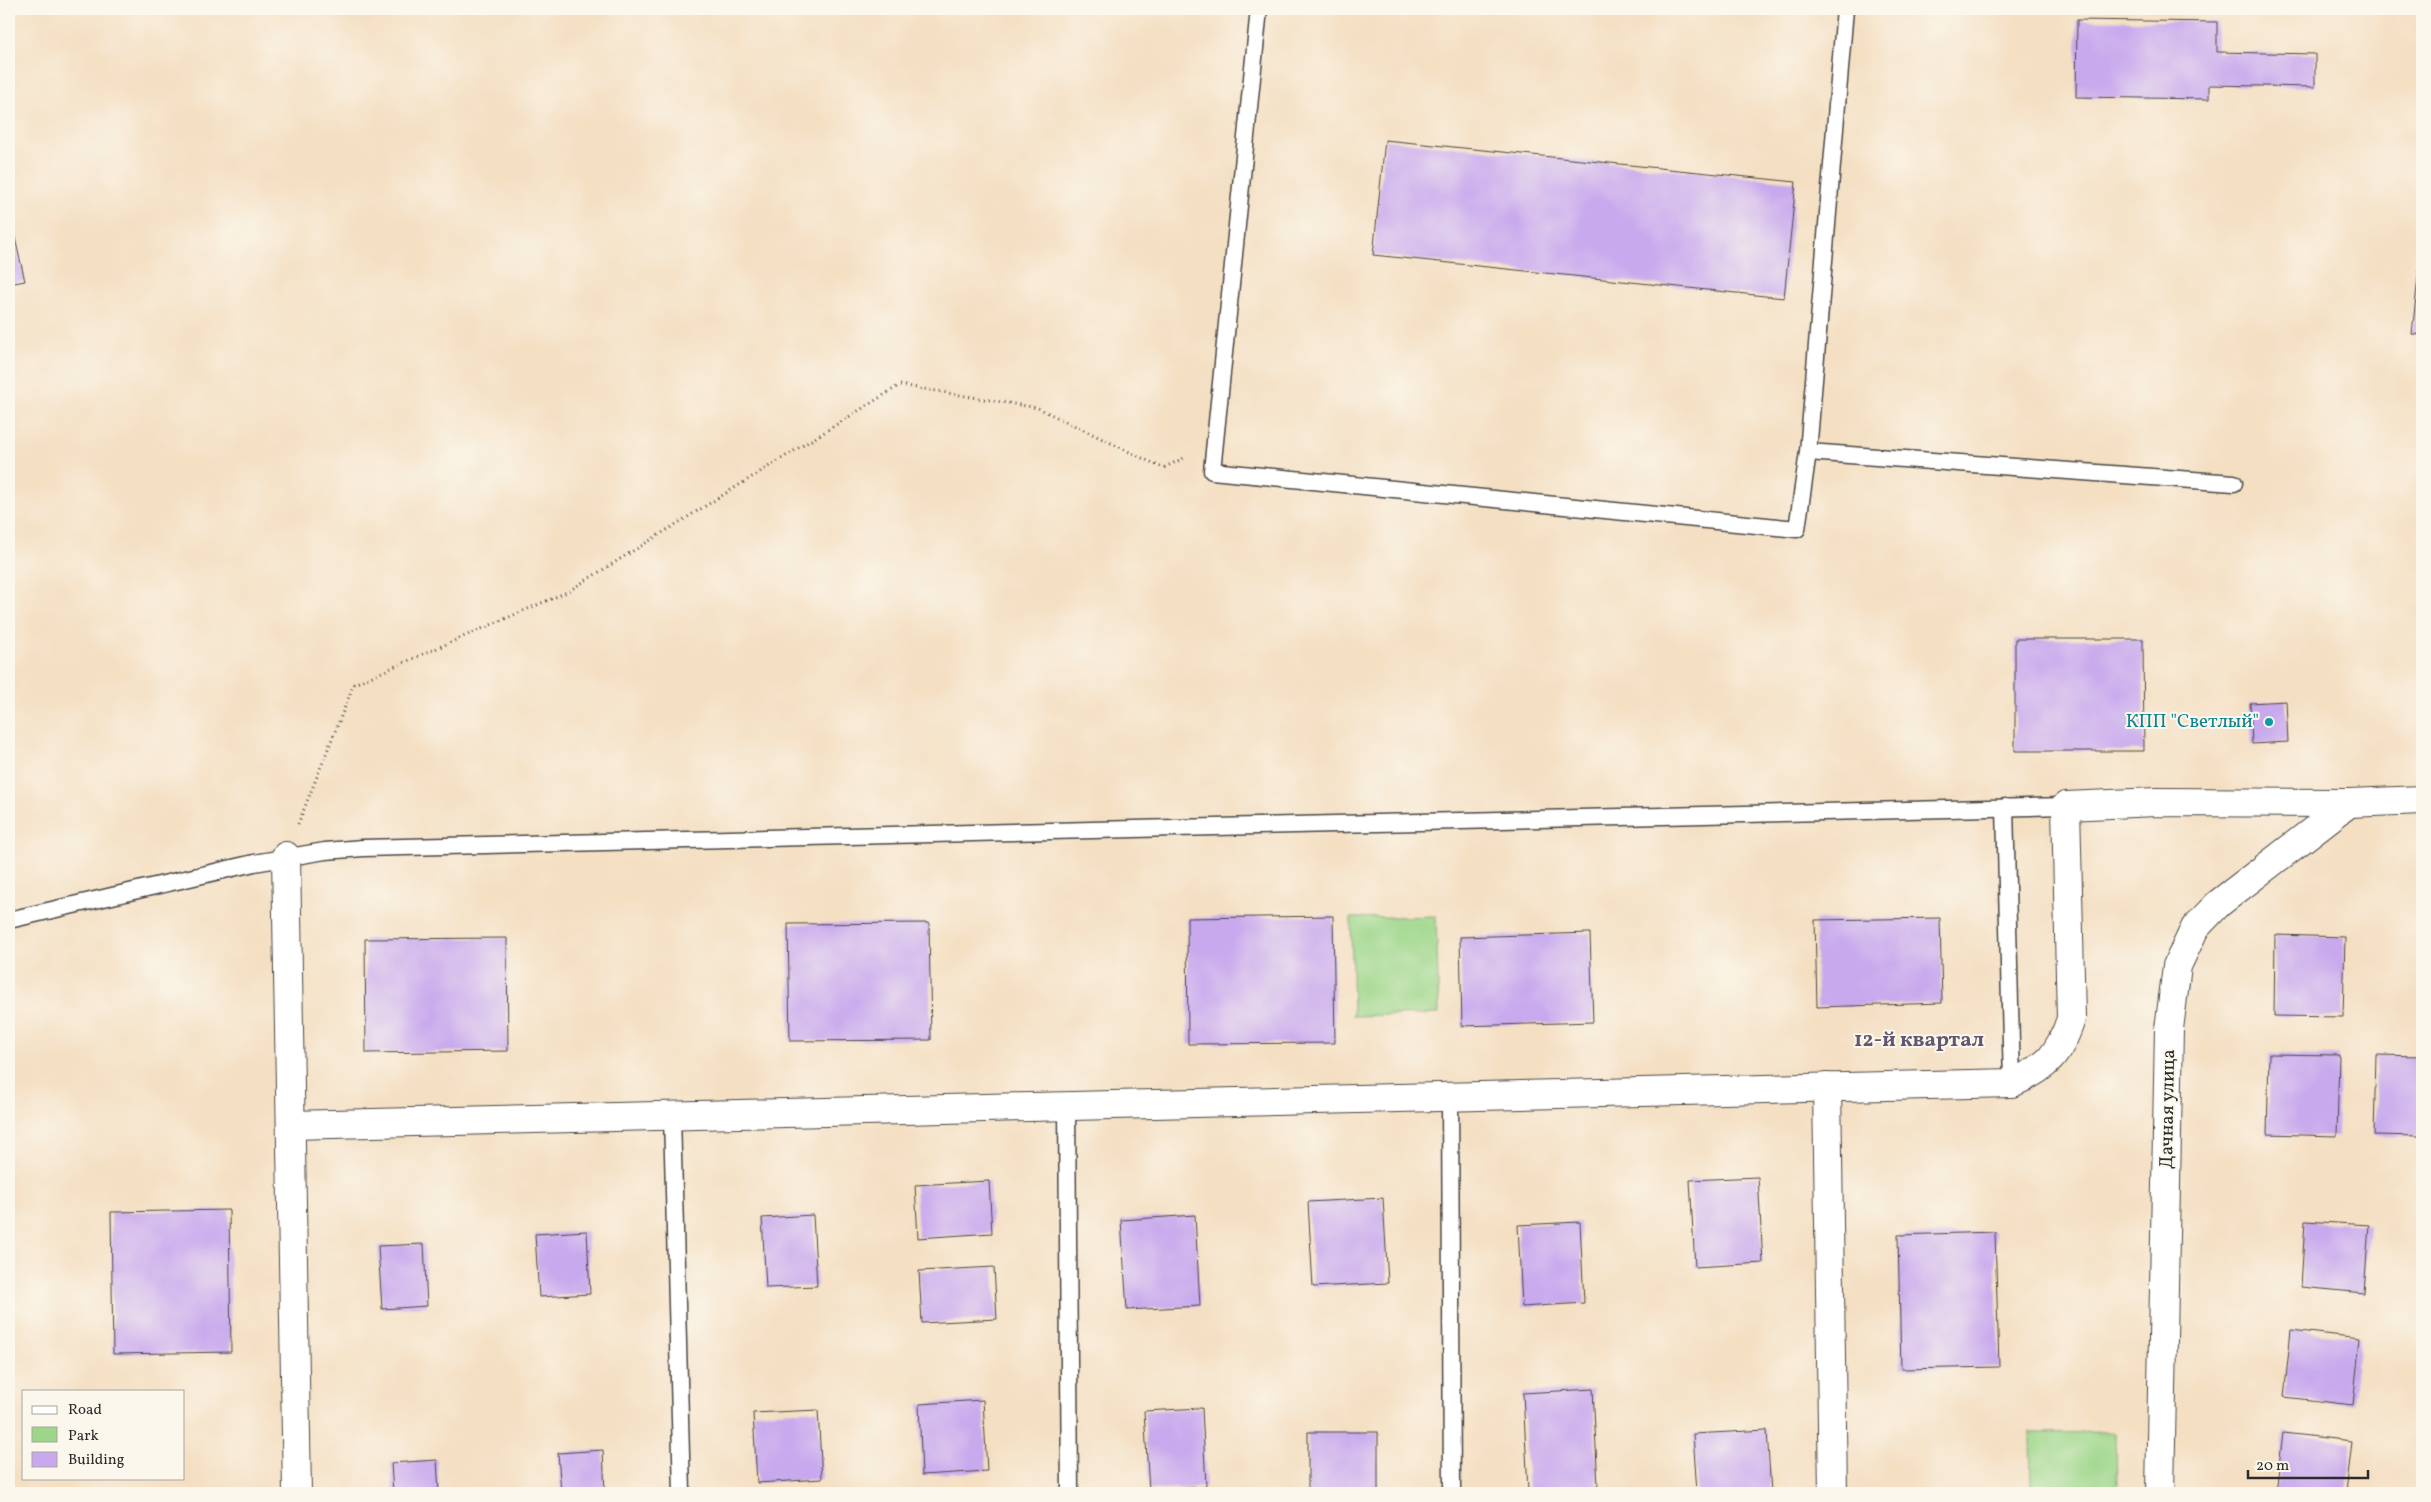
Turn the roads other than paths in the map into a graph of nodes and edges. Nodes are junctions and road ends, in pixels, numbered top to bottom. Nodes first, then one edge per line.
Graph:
1 (1259, 9) edge
2 (1845, 9) edge
3 (1808, 452) junction
4 (2234, 483) dead end
5 (2422, 800) edge
6 (2350, 803) junction
7 (2066, 806) junction
8 (2005, 807) junction
9 (286, 856) junction
10 (9, 920) edge
11 (2012, 1082) junction
12 (1826, 1087) junction
13 (1450, 1097) junction
14 (1067, 1106) junction
15 (672, 1116) junction
16 (291, 1125) junction
17 (297, 1493) edge
18 (682, 1493) edge
19 (1070, 1493) edge
20 (1452, 1493) edge
21 (1834, 1493) edge
22 (2160, 1493) edge

1 - 3 lane
2 - 3 lane
3 - 4 lane
5 - 6 street
6 - 7 street
6 - 22 street, Дачная улица
7 - 8 lane
7 - 11 street
8 - 9 lane
8 - 11 lane
9 - 10 lane
9 - 16 street
11 - 12 street
12 - 13 street
12 - 21 street
13 - 14 street
13 - 20 lane
14 - 15 street
14 - 19 lane
15 - 16 street
15 - 18 lane
16 - 17 street

